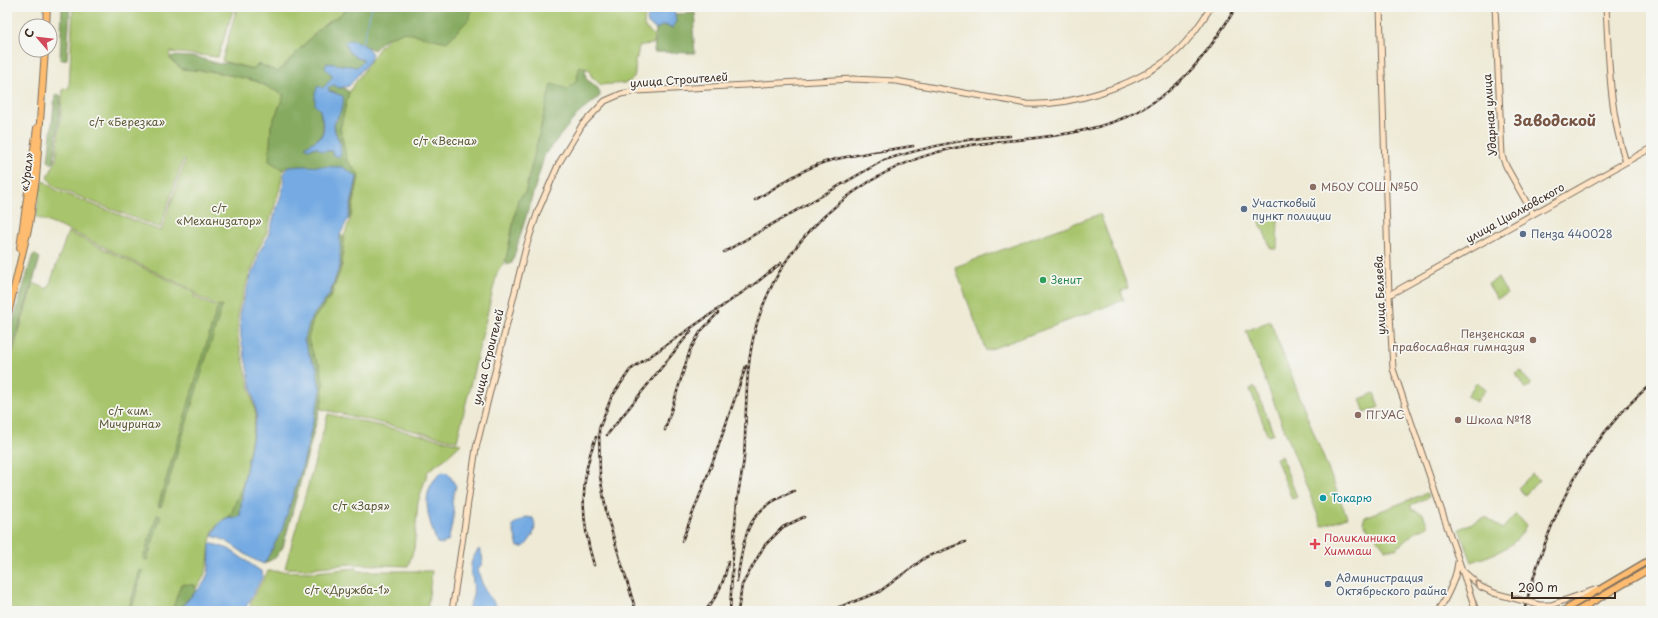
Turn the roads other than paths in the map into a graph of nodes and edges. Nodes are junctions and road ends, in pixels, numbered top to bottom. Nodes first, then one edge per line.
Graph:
1 (43, 7) edge
2 (47, 7) edge
3 (1211, 7) edge
4 (1380, 7) edge
5 (1494, 7) edge
6 (1606, 7) edge
7 (42, 18) edge
8 (46, 18) edge
9 (41, 58) edge
10 (45, 58) edge
11 (1651, 148) edge
12 (1626, 162) junction
13 (1533, 214) junction
14 (1389, 295) junction
15 (7, 304) edge
16 (7, 318) edge
17 (1458, 559) junction
18 (1651, 559) edge
19 (1638, 567) junction
20 (1651, 568) edge
21 (1462, 570) junction
22 (1632, 579) junction
23 (1605, 586) junction
24 (1476, 610) edge
25 (452, 611) edge
26 (1439, 611) edge
27 (1563, 611) edge
28 (1577, 611) edge

1 - 7 highway
2 - 8 highway
3 - 25 main road, улица Строителей
4 - 14 main road, улица Беляева
5 - 13 main road, Ударная улица
6 - 12 main road
9 - 15 highway, «Урал»
10 - 16 highway, «Урал»
11 - 12 main road, улица Циолковского
12 - 13 main road, улица Циолковского
13 - 14 main road, улица Циолковского
14 - 17 main road, улица Беляева
17 - 21 main road, улица Беляева
17 - 26 main road
18 - 19 main road
19 - 22 main road
19 - 23 main road
20 - 22 main road
23 -> 21 main road, bridge
21 - 24 main road, улица Беляева
22 - 28 main road
23 - 27 main road

